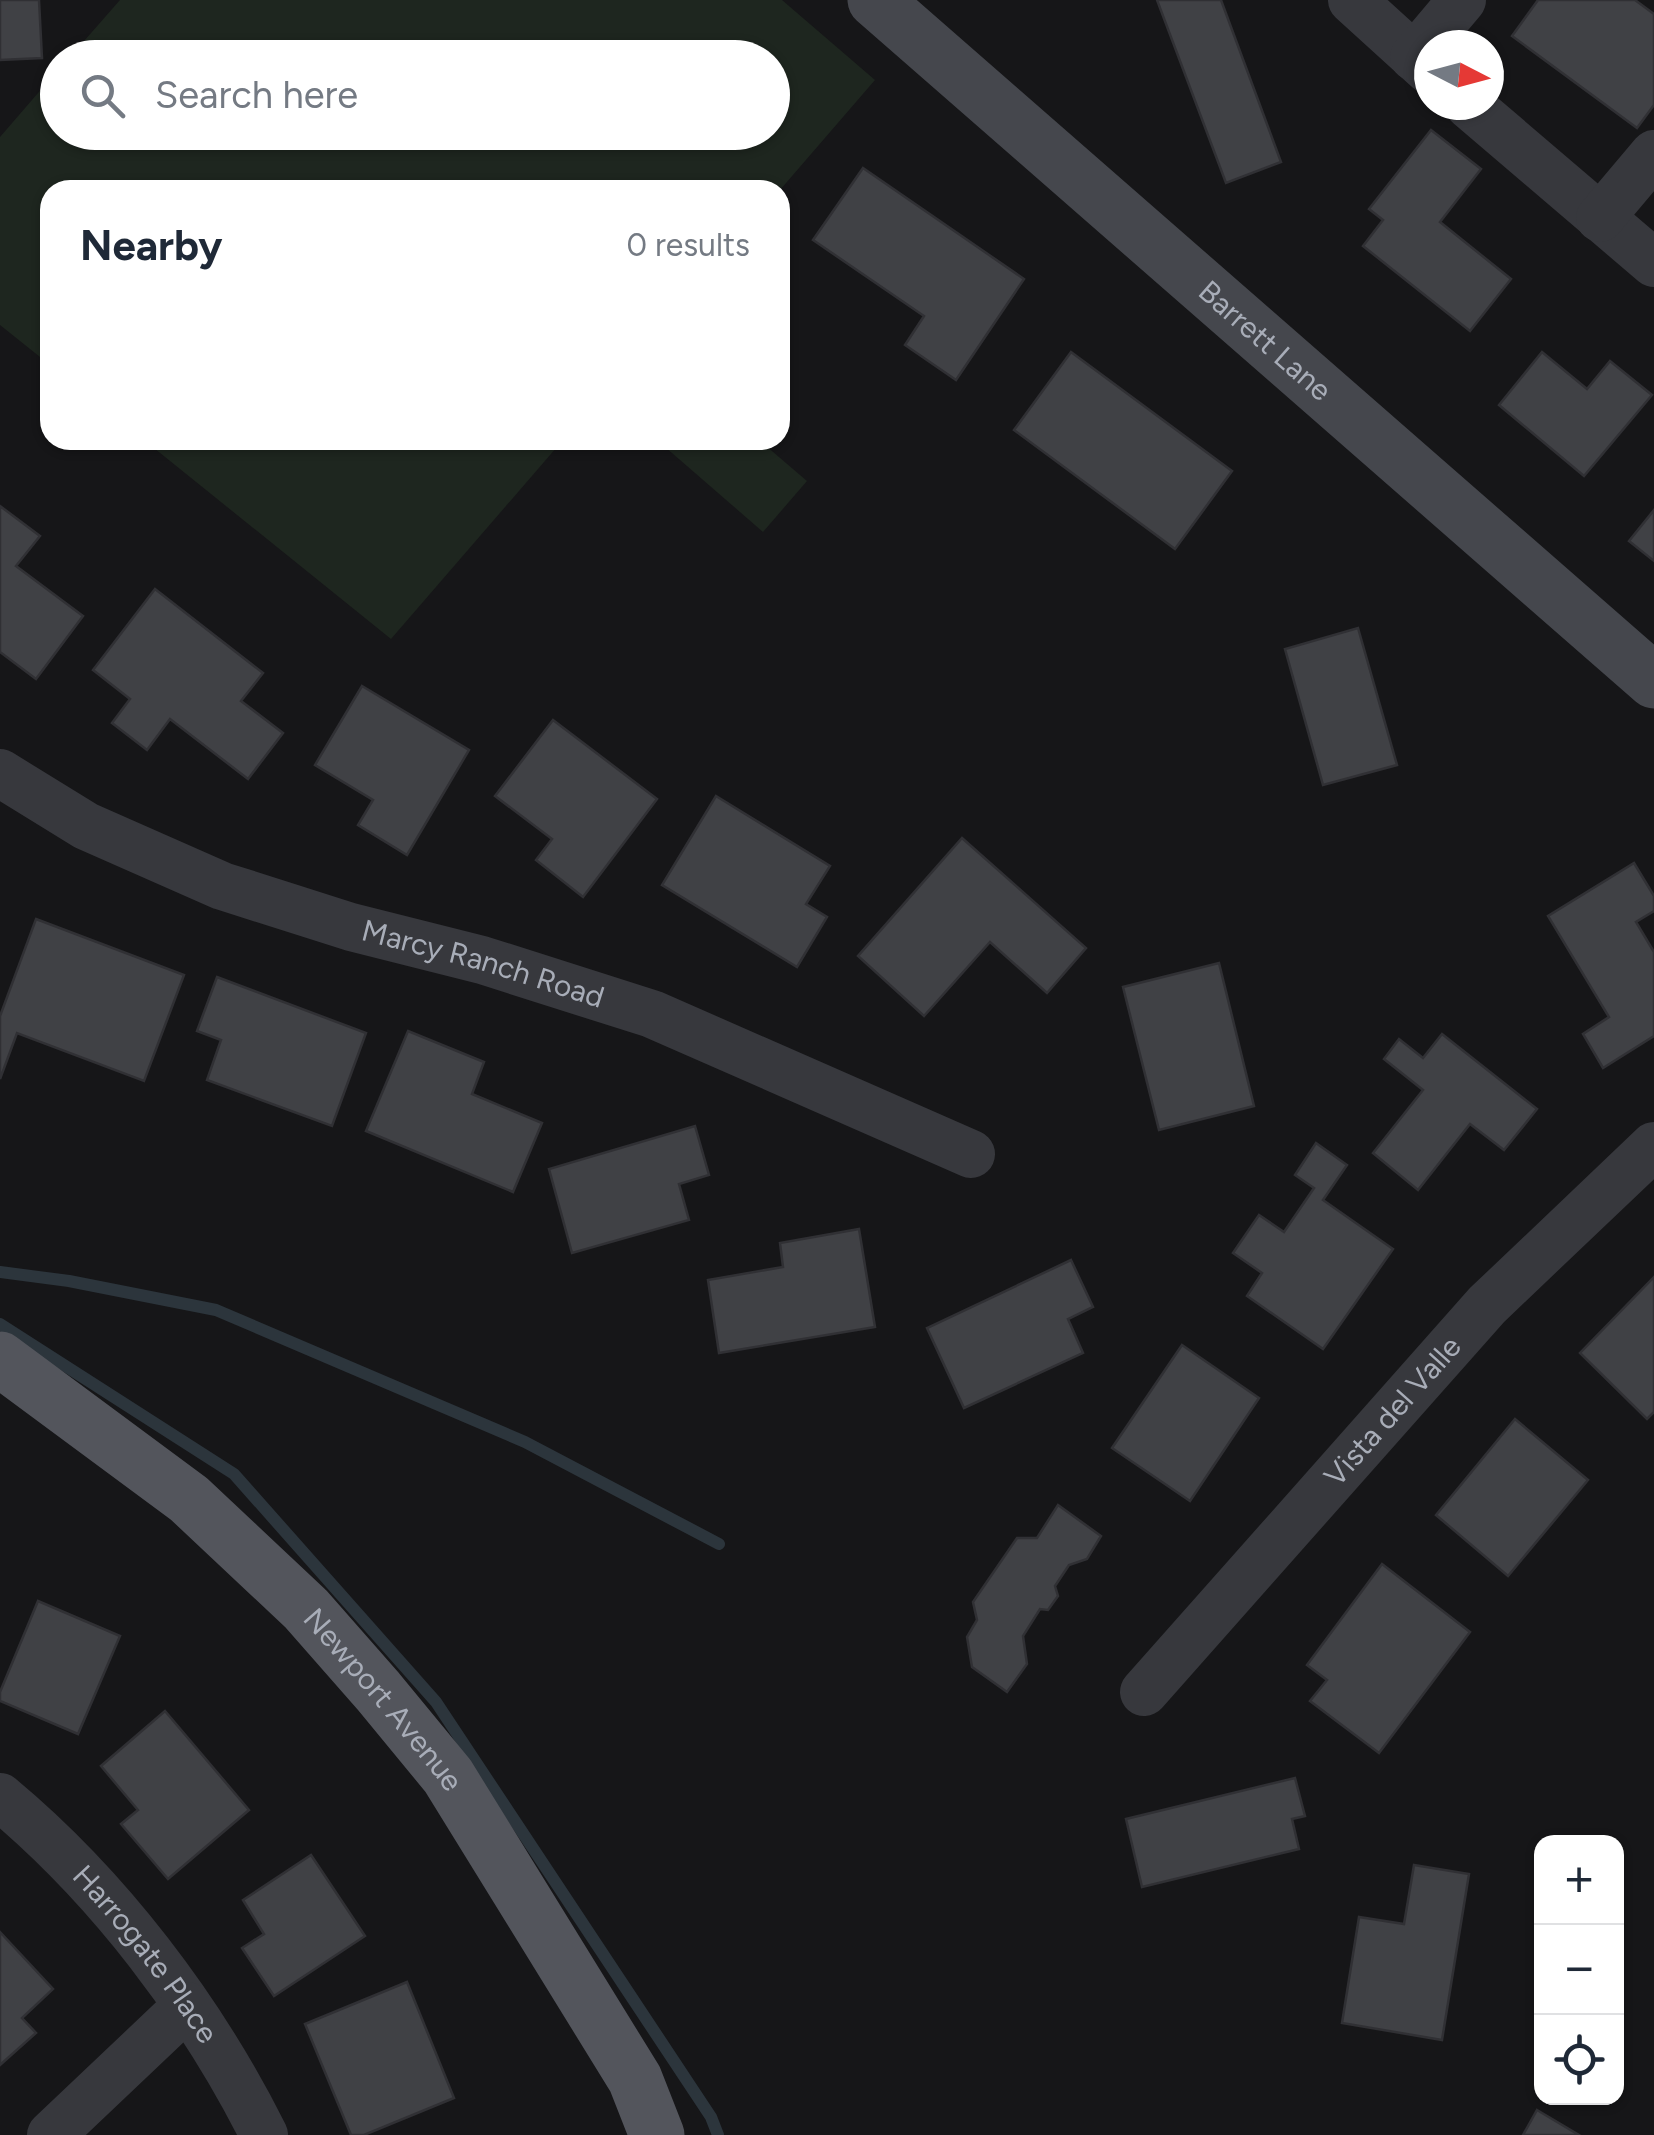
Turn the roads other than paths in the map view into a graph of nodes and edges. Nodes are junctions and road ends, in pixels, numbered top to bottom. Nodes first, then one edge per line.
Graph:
1 (875, 0) edge
2 (1352, 0) edge
3 (1462, 0) edge
4 (1443, 30) edge
5 (1414, 57) edge
6 (1486, 120) edge
7 (1654, 154) edge
8 (1600, 218) junction
9 (1654, 263) edge
10 (1654, 681) edge
11 (0, 773) edge
12 (1654, 1146) edge
13 (971, 1154) dead end
14 (0, 1358) edge
15 (1144, 1692) dead end
16 (0, 1797) edge
17 (187, 2006) junction
18 (51, 2135) edge
19 (264, 2135) edge
20 (657, 2135) edge

1 - 10 street, Barrett Lane
2 - 5 street
3 - 4 street
6 - 8 street
7 - 8 street
8 - 9 street
11 - 13 street, Marcy Ranch Road
12 - 15 street, Vista del Valle
14 - 20 main road, Newport Avenue
16 - 17 street, Harrogate Place
17 - 18 street
17 - 19 street, Harrogate Place

